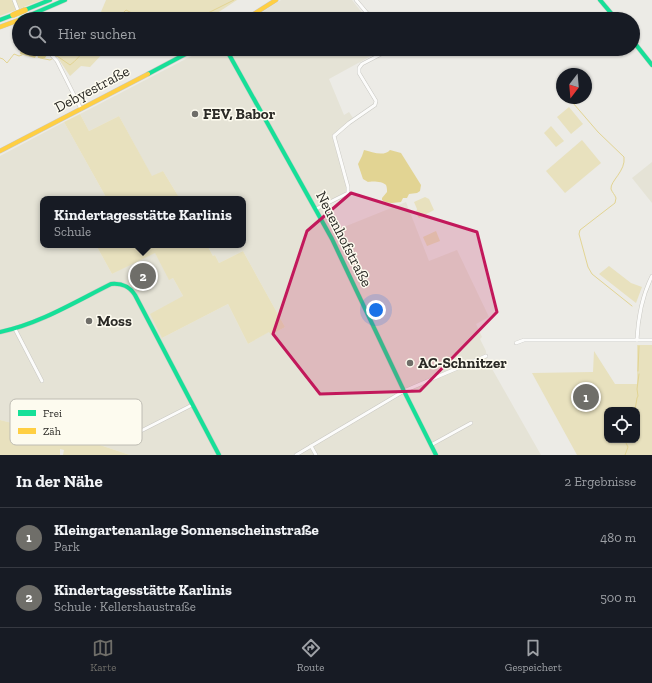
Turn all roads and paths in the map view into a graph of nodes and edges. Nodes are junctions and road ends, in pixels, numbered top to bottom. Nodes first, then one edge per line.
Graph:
1 (14, 0) edge
2 (50, 0) edge
3 (65, 0) edge
4 (276, 0) edge
5 (356, 0) edge
6 (600, 0) edge
7 (17, 12) edge
8 (29, 12) edge
9 (30, 12) edge
10 (257, 12) edge
11 (366, 12) edge
12 (610, 12) edge
13 (12, 19) edge
14 (0, 20) edge
15 (12, 22) edge
16 (0, 27) edge
17 (640, 50) edge
18 (53, 56) edge
19 (182, 56) edge
20 (230, 56) edge
21 (377, 56) edge
22 (652, 65) edge
23 (81, 109) junction
24 (0, 151) edge
25 (316, 209) junction
26 (652, 276) edge
27 (15, 329) junction
28 (0, 332) edge
29 (637, 340) junction
30 (652, 340) edge
31 (516, 343) dead end
32 (486, 356) dead end
33 (42, 381) dead end
34 (404, 391) junction
35 (192, 404) junction
36 (471, 423) dead end
37 (142, 430) edge
38 (431, 445) junction
39 (311, 446) junction
40 (220, 455) edge
41 (296, 455) edge
42 (316, 455) edge
43 (436, 455) edge

1 - 7 street
2 - 8 main road
3 - 9 main road
4 - 10 main road
5 - 11 street
6 - 12 main road
13 - 14 main road
15 - 16 main road
17 - 22 main road
18 - 23 street
19 - 23 main road, Debyestraße
20 - 25 main road, Neuenhofstraße
21 - 25 street
23 - 24 main road, Debyestraße
25 - 34 main road, Neuenhofstraße
26 - 29 street
27 - 28 main road
27 - 33 street
27 - 35 main road
29 - 30 street
29 - 31 street
32 - 34 street
34 - 38 main road, Neuenhofstraße
34 - 39 street
35 - 37 street
35 - 40 main road
36 - 38 street
38 - 43 main road, Neuenhofstraße
39 - 41 street
39 - 42 street

